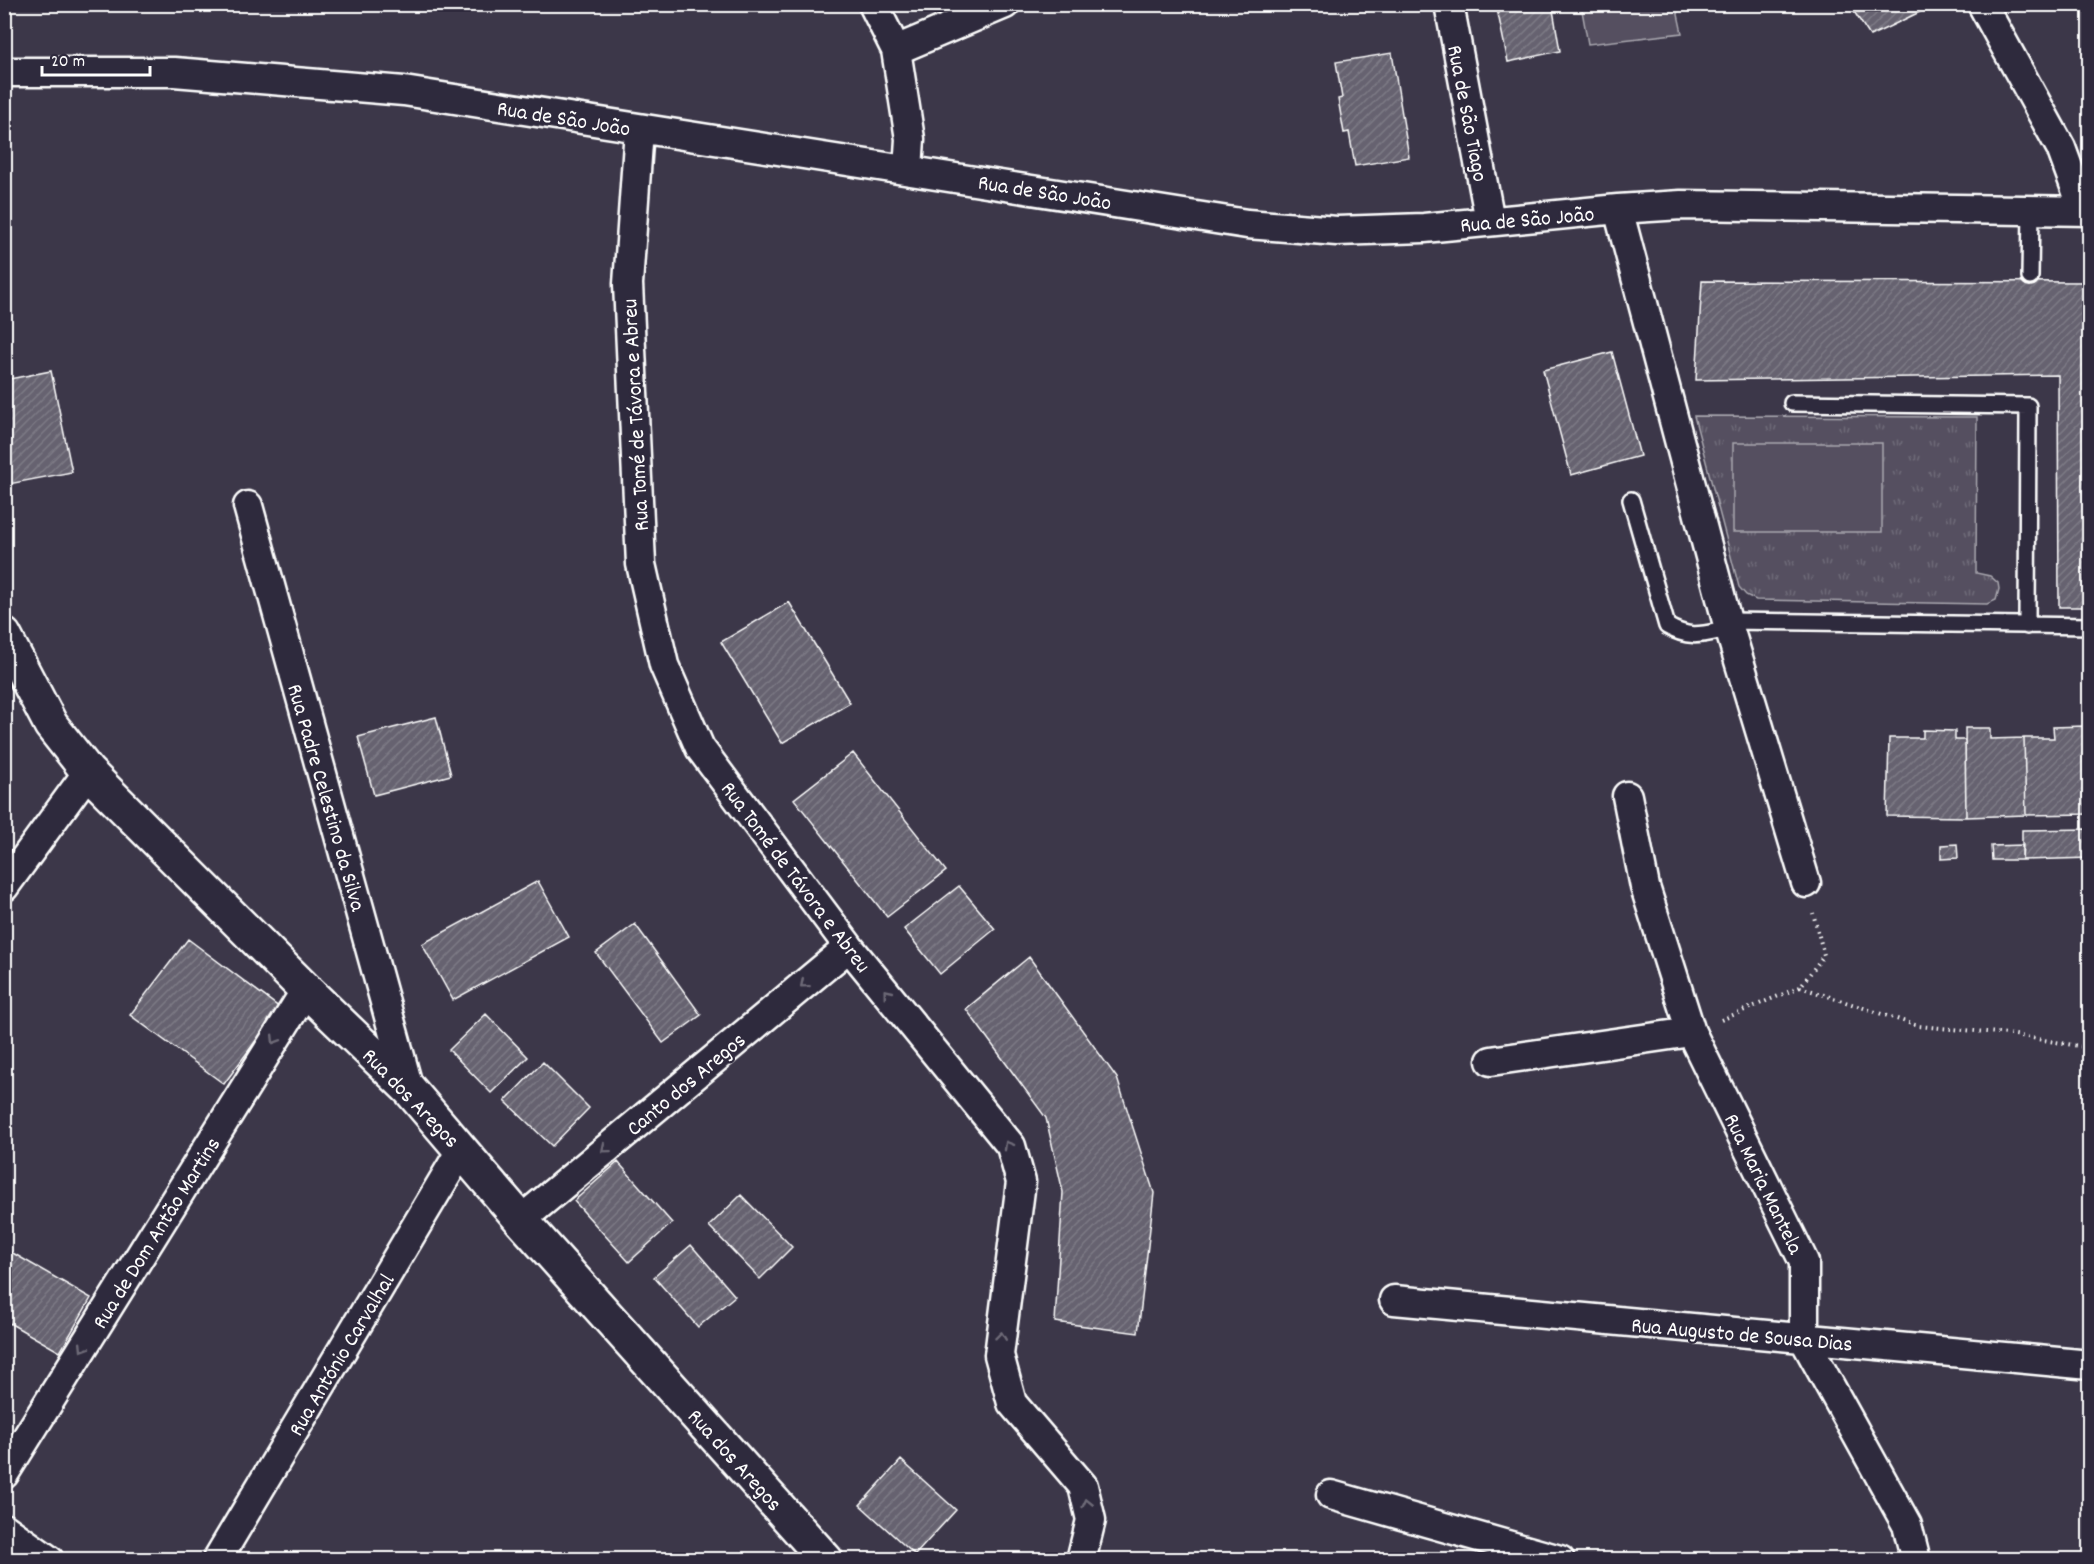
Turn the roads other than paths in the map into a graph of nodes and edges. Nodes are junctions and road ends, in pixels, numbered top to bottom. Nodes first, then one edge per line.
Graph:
1 (873, 4) edge
2 (1005, 4) edge
3 (1449, 4) edge
4 (1982, 4) edge
5 (896, 50) junction
6 (4, 72) edge
7 (639, 129) junction
8 (908, 169) junction
9 (1618, 209) junction
10 (2031, 209) junction
11 (2087, 211) edge
12 (1490, 220) junction
13 (2031, 276) dead end
14 (1792, 403) dead end
15 (1631, 500) dead end
16 (248, 506) dead end
17 (1728, 625) junction
18 (2027, 626) junction
19 (2090, 626) edge
20 (4, 635) edge
21 (87, 772) junction
22 (1627, 796) dead end
23 (1806, 883) road end
24 (4, 887) edge
25 (849, 947) junction
26 (306, 990) junction
27 (1691, 1032) junction
28 (1491, 1061) dead end
29 (409, 1089) junction
30 (462, 1149) junction
31 (521, 1220) junction
32 (1394, 1300) dead end
33 (1804, 1339) junction
34 (2090, 1365) edge
35 (4, 1474) edge
36 (1330, 1495) dead end
37 (4, 1528) edge
38 (49, 1560) edge
39 (217, 1560) edge
40 (826, 1560) edge
41 (1080, 1560) edge
42 (1560, 1560) edge
43 (1916, 1560) edge

1 - 5 street
2 - 5 street
3 - 12 street, Rua de São Tiago
4 - 11 street
5 - 8 street
6 - 7 street, Rua de São João
7 - 8 street, Rua de São João
7 - 25 street, Rua Tomé de Távora e Abreu
8 - 12 street, Rua de São João
9 - 10 street, Rua de São João
9 - 12 street, Rua de São João
9 - 17 street
10 - 11 street, Rua de São João
10 - 13 lane
14 - 18 lane
15 - 17 lane
16 - 29 street, Rua Padre Celestino da Silva
17 - 18 lane
17 - 23 street
18 - 19 lane
20 - 21 street, Rua dos Aregos
21 - 24 street
21 - 26 street, Rua dos Aregos
22 - 27 street, Rua Maria Mantela
25 -> 31 street, Canto dos Aregos
41 -> 25 street, Rua Tomé de Távora e Abreu
26 - 29 street, Rua dos Aregos
26 -> 35 street, Rua de Dom Antão Martins
27 - 28 street
27 - 33 street, Rua Maria Mantela
29 - 30 street, Rua dos Aregos
30 - 31 street, Rua dos Aregos
30 - 39 street, Rua António Carvalhal
31 - 40 street, Rua dos Aregos
32 - 33 street, Rua Augusto de Sousa Dias
33 - 34 street, Rua Augusto de Sousa Dias
33 - 43 street, Rua Maria Mantela
36 - 42 street
37 - 38 street

